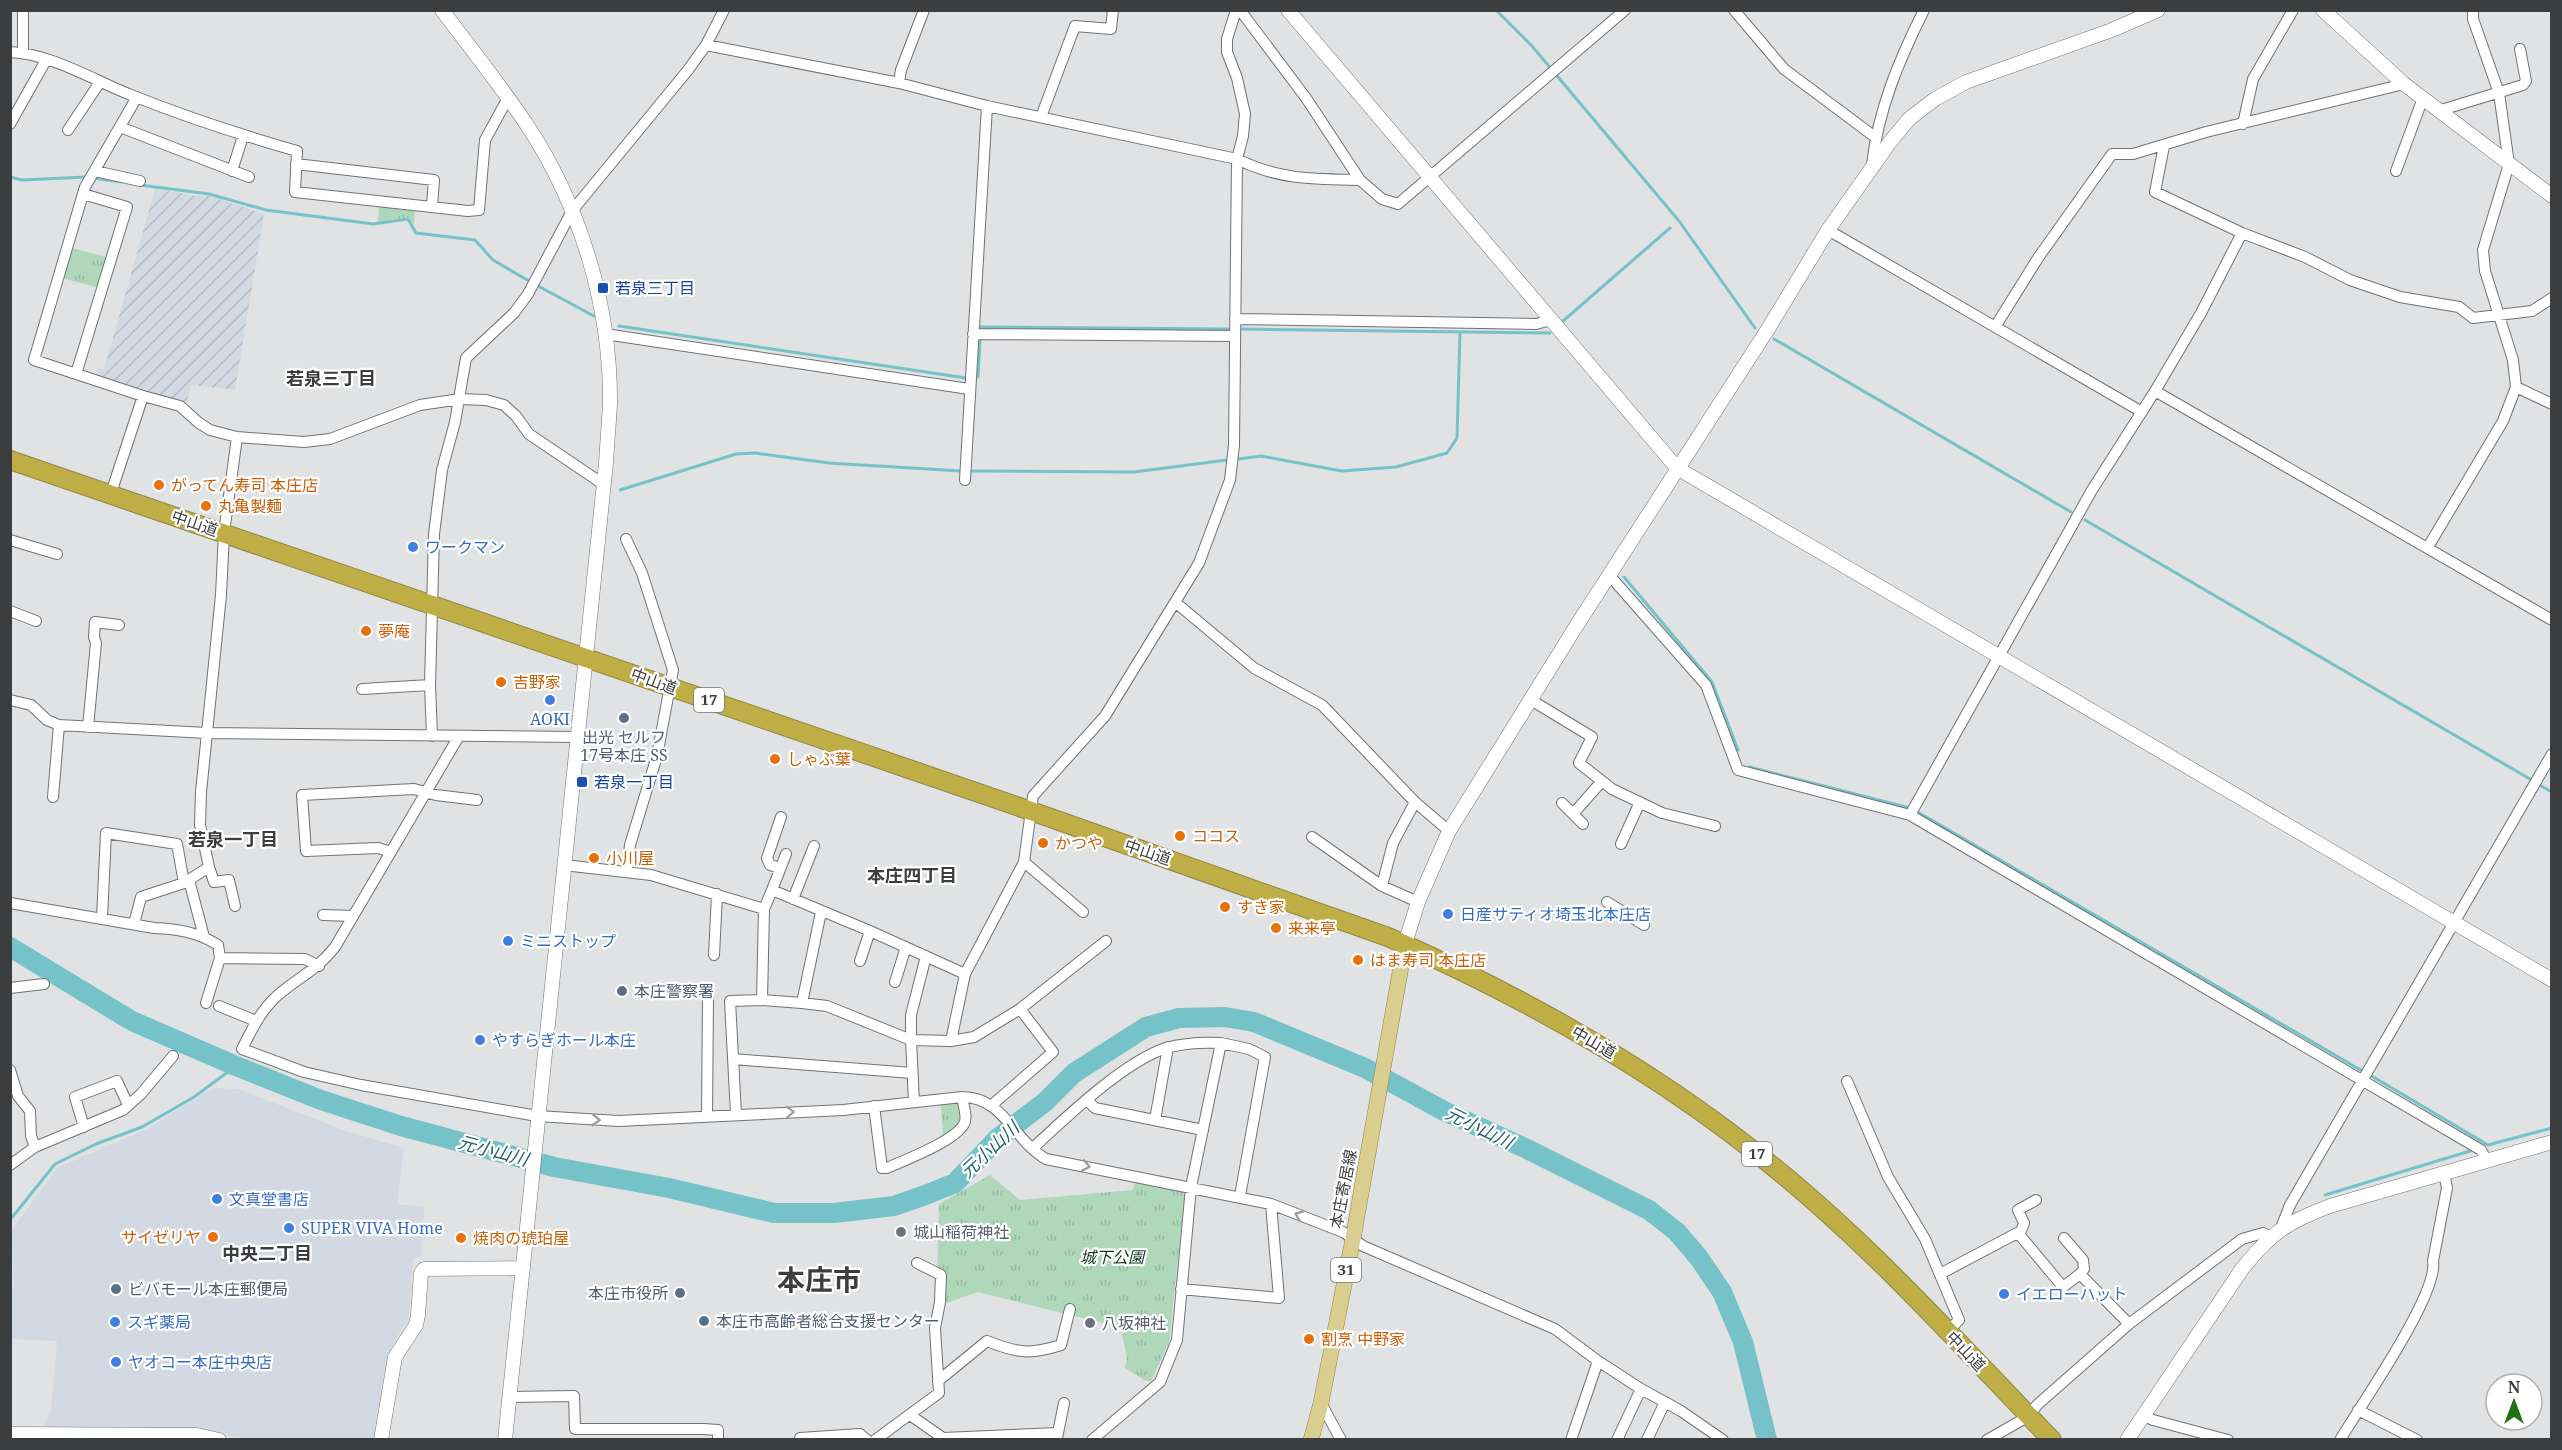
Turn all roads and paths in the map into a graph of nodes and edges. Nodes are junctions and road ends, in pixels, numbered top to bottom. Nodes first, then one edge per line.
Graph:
1 (23, 10) edge
2 (442, 10) edge
3 (724, 10) edge
4 (924, 10) edge
5 (1113, 10) edge
6 (1236, 10) edge
7 (1240, 10) edge
8 (1288, 10) edge
9 (1624, 10) edge
10 (1734, 10) edge
11 (1924, 10) edge
12 (2157, 10) edge
13 (2293, 10) edge
14 (2323, 10) edge
15 (2473, 10) edge
16 (706, 45) junction
17 (2520, 49) dead end
18 (10, 51) edge
19 (23, 52) junction
20 (46, 60) junction
21 (100, 82) junction
22 (899, 83) junction
23 (2404, 84) junction
24 (2499, 93) junction
25 (137, 97) junction
26 (508, 98) junction
27 (2423, 98) junction
28 (987, 106) junction
29 (2438, 111) junction
30 (1041, 117) junction
31 (10, 124) edge
32 (2243, 124) junction
33 (120, 127) junction
34 (68, 130) dead end
35 (243, 136) junction
36 (1875, 137) junction
37 (2164, 146) junction
38 (1237, 159) junction
39 (296, 164) junction
40 (2509, 164) junction
41 (1872, 165) junction
42 (232, 171) junction
43 (2396, 171) dead end
44 (92, 176) junction
45 (1429, 176) junction
46 (249, 177) dead end
47 (1360, 180) junction
48 (140, 181) dead end
49 (83, 194) junction
50 (2552, 196) edge
51 (432, 206) junction
52 (572, 211) junction
53 (1828, 230) junction
54 (2242, 233) junction
55 (2552, 298) edge
56 (2500, 315) junction
57 (1235, 319) junction
58 (1551, 320) junction
59 (1995, 327) junction
60 (605, 334) junction
61 (973, 334) junction
62 (1235, 336) junction
63 (76, 374) junction
64 (2516, 387) junction
65 (969, 389) junction
66 (2155, 391) junction
67 (142, 396) junction
68 (460, 399) junction
69 (2552, 404) edge
70 (2142, 412) junction
71 (237, 437) junction
72 (10, 460) edge
73 (1677, 468) junction
74 (965, 480) dead end
75 (603, 484) junction
76 (111, 493) junction
77 (224, 533) junction
78 (626, 538) dead end
79 (10, 540) edge
80 (2428, 548) junction
81 (57, 555) dead end
82 (1610, 576) junction
83 (1175, 602) junction
84 (433, 604) junction
85 (10, 611) edge
86 (2552, 620) edge
87 (36, 621) dead end
88 (119, 625) dead end
89 (585, 657) junction
90 (1997, 658) junction
91 (430, 685) junction
92 (668, 687) junction
93 (362, 689) dead end
94 (10, 700) edge
95 (1531, 700) junction
96 (59, 725) junction
97 (88, 727) junction
98 (207, 733) junction
99 (432, 736) junction
100 (459, 736) junction
101 (577, 737) junction
102 (2552, 754) edge
103 (1602, 781) junction
104 (427, 791) junction
105 (53, 797) dead end
106 (477, 800) dead end
107 (1415, 802) junction
108 (1640, 802) junction
109 (1562, 803) dead end
110 (1031, 811) junction
111 (1573, 814) junction
112 (1910, 815) junction
113 (781, 817) dead end
114 (1583, 824) dead end
115 (1715, 826) dead end
116 (1449, 831) junction
117 (1312, 837) dead end
118 (1621, 844) dead end
119 (814, 846) dead end
120 (392, 852) junction
121 (786, 854) dead end
122 (1024, 862) junction
123 (564, 865) junction
124 (209, 867) junction
125 (780, 868) junction
126 (627, 872) junction
127 (187, 881) junction
128 (1382, 886) junction
129 (772, 890) junction
130 (717, 894) junction
131 (793, 899) junction
132 (1418, 902) junction
133 (1607, 902) dead end
134 (10, 903) edge
135 (235, 906) dead end
136 (764, 909) junction
137 (821, 912) junction
138 (1083, 912) dead end
139 (323, 915) dead end
140 (353, 916) junction
141 (102, 918) junction
142 (2454, 923) junction
143 (134, 924) junction
144 (1644, 925) dead end
145 (870, 931) junction
146 (204, 937) junction
147 (1106, 941) dead end
148 (1405, 944) junction
149 (906, 947) junction
150 (714, 955) dead end
151 (926, 956) junction
152 (220, 958) junction
153 (860, 961) dead end
154 (319, 966) junction
155 (965, 974) junction
156 (2552, 980) edge
157 (895, 982) dead end
158 (44, 984) dead end
159 (10, 988) edge
160 (708, 998) dead end
161 (762, 1000) junction
162 (206, 1003) dead end
163 (802, 1003) junction
164 (219, 1006) dead end
165 (1020, 1009) junction
166 (256, 1021) junction
167 (911, 1040) junction
168 (951, 1041) junction
169 (1221, 1043) junction
170 (1168, 1047) junction
171 (173, 1056) dead end
172 (732, 1059) junction
173 (10, 1070) edge
174 (912, 1073) junction
175 (2363, 1080) junction
176 (1847, 1082) dead end
177 (962, 1096) junction
178 (1088, 1101) junction
179 (914, 1102) junction
180 (128, 1106) junction
181 (874, 1106) junction
182 (996, 1109) junction
183 (736, 1114) junction
184 (537, 1116) junction
185 (707, 1116) junction
186 (1155, 1120) junction
187 (84, 1127) junction
188 (1203, 1130) junction
189 (2552, 1142) edge
190 (1029, 1144) junction
191 (35, 1147) junction
192 (2487, 1161) junction
193 (10, 1165) edge
194 (2444, 1173) junction
195 (1191, 1187) junction
196 (1240, 1196) junction
197 (2036, 1200) dead end
198 (1271, 1204) junction
199 (2276, 1232) junction
200 (2018, 1233) junction
201 (2064, 1238) dead end
202 (1353, 1239) junction
203 (917, 1263) dead end
204 (523, 1268) junction
205 (1940, 1274) junction
206 (2080, 1274) junction
207 (1181, 1289) junction
208 (1070, 1309) dead end
209 (2128, 1324) junction
210 (1947, 1332) junction
211 (1598, 1361) junction
212 (938, 1381) junction
213 (1641, 1389) junction
214 (510, 1397) junction
215 (1665, 1402) junction
216 (1064, 1403) dead end
217 (1321, 1403) junction
218 (2358, 1410) junction
219 (910, 1415) junction
220 (2029, 1416) junction
221 (2144, 1416) junction
222 (619, 1434) edge
223 (14, 1436) edge
224 (1057, 1436) edge
225 (67, 1437) edge
226 (189, 1437) edge
227 (800, 1438) dead end
228 (219, 1440) edge
229 (381, 1440) edge
230 (506, 1440) edge
231 (718, 1440) edge
232 (867, 1440) edge
233 (875, 1440) edge
234 (1092, 1440) edge
235 (1311, 1440) edge
236 (1341, 1440) edge
237 (1571, 1440) edge
238 (1617, 1440) edge
239 (1647, 1440) edge
240 (1722, 1440) edge
241 (1988, 1440) edge
242 (2052, 1440) edge
243 (2127, 1440) edge
244 (2228, 1440) edge
245 (2340, 1440) edge
246 (2417, 1440) edge

1 - 19 street
2 - 26 street
3 - 16 street
4 - 22 street
5 - 30 street
6 - 38 street
7 - 47 street
8 - 45 street
9 - 45 street
10 - 36 street
11 - 36 street
12 - 41 street
13 - 32 street
14 - 23 street
15 - 24 street
16 - 22 street
16 - 52 street
17 - 24 street
18 - 19 street
19 - 20 street
20 - 21 street
20 - 31 street
21 - 25 street
21 - 34 street
22 - 28 street
23 - 27 street
23 - 32 street
24 - 29 street
24 - 40 street
25 - 33 street
25 - 35 street
26 - 51 street
26 - 52 street
27 - 29 street
27 - 43 street
28 - 30 street
28 - 61 street
29 - 40 street
30 - 38 street
32 - 37 street
33 - 42 street
33 - 44 street
35 - 39 street
35 - 42 street
36 - 41 street
37 - 54 street
37 - 59 street
38 - 47 street
38 - 57 street
39 - 51 street
39 - 51 street
40 - 50 street
40 - 56 street
41 - 53 street
42 - 46 street
44 - 48 street
44 - 49 street
45 - 47 street
45 - 58 street
49 - 63 street
49 - 63 street
52 - 60 street
52 - 68 street
53 - 59 street
53 - 73 street
54 - 56 street
54 - 66 street
55 - 56 street
56 - 64 street
57 - 58 street
57 - 62 street
58 - 73 street
59 - 70 street
60 - 65 street
60 - 75 street
61 - 62 street
61 - 65 street
62 - 83 street
63 - 67 street
64 - 69 street
64 - 80 street
65 - 74 street
66 - 70 street
66 - 80 street
67 - 71 street
67 - 76 street
68 - 71 street
68 - 75 street
68 - 84 street
70 - 90 street
71 - 77 street
72 - 76 highway, 中山道 / 17
73 - 82 street
73 - 90 street
75 - 89 street
76 - 77 highway, 中山道 / 17
77 - 84 highway, 中山道 / 17
77 - 98 street
78 - 92 street
79 - 81 street
80 - 86 street
82 - 95 street
82 - 112 street
83 - 107 street
83 - 110 street
84 - 89 highway, 中山道 / 17
84 - 91 street
85 - 87 street
88 - 97 street
89 - 92 highway, 中山道 / 17
89 - 101 street
90 - 112 street
90 - 142 street
91 - 93 street
91 - 99 street
92 - 110 highway, 中山道 / 17
92 - 126 street
94 - 96 street
95 - 103 street
95 - 116 street
96 - 97 street
96 - 105 street
97 - 98 street
98 - 99 street
98 - 124 street
99 - 100 street
100 - 101 street
100 - 104 street
101 - 123 street
102 - 142 street
103 - 108 street
103 - 111 street
104 - 106 street
104 - 120 street
104 - 120 street
107 - 116 street
107 - 128 street
108 - 115 street
108 - 118 street
109 - 111 street
110 - 122 street
110 - 148 highway, 中山道 / 17
111 - 114 street
112 - 175 street
113 - 125 street
116 - 132 street
117 - 128 street
119 - 131 street
120 - 140 street
121 - 125 street
122 - 138 street
122 - 155 street
123 - 126 street
123 - 184 street
124 - 127 street
124 - 135 street
125 - 129 street
126 - 130 street
127 - 141 street
127 - 143 street
127 - 146 street
128 - 132 street
129 - 131 street
129 - 136 street
130 - 136 street
130 - 150 street
131 - 137 street
132 - 148 street
133 - 144 street
134 - 141 street
136 - 161 street
137 - 145 street
137 - 163 street
139 - 140 street
140 - 154 street
141 - 143 street
142 - 156 street
142 - 175 street
143 - 146 street
145 - 149 street
145 - 153 street
146 - 152 street
147 - 165 street
148 - 202 main road, 本庄寄居線 / 31
148 - 210 highway, 中山道 / 17
149 - 151 street
149 - 157 street
151 - 155 street
151 - 167 street
152 - 154 street
152 - 162 street
154 - 166 street
155 - 168 street
158 - 159 street
160 - 185 street
161 - 163 street
161 - 172 street
163 - 167 street
164 - 166 street
165 - 168 street
165 - 182 street
166 - 184 street
167 - 168 street
167 - 174 street
169 - 170 street
169 - 188 street
169 - 196 street
170 - 178 street
170 - 186 street
171 - 180 street
172 - 174 street
172 - 183 street
173 - 191 street
174 - 179 street
175 - 192 street
175 - 199 street
176 - 205 street
177 - 179 street
177 - 181 street
177 - 182 street
178 - 186 street
178 - 190 street
179 - 181 street
180 - 187 street
180 - 187 street
183 -> 181 street
182 - 190 street
183 - 185 street
184 -> 185 street
184 - 204 street
186 - 188 street
187 - 191 street
188 - 195 street
189 - 192 street
190 -> 195 street
191 - 193 street
192 - 194 street
194 - 199 street
194 - 218 street
195 - 196 street
195 - 207 street
196 - 198 street
197 - 200 street
202 -> 198 street
198 - 207 street
199 - 209 street
199 - 221 street
200 - 205 street
200 - 206 street
201 - 206 street
202 - 211 street
202 - 217 main road, 本庄寄居線 / 31
203 - 212 street
204 - 214 street
204 - 229 street
205 - 210 street
206 - 209 street
207 - 234 street
208 - 212 street
209 - 220 street
210 - 220 highway, 中山道 / 17
211 - 213 street
211 - 237 street
212 - 219 street
213 - 215 street
213 - 238 street
214 - 222 street
214 - 230 street
215 - 239 street
215 - 240 street
216 - 224 street
217 - 235 main road, 本庄寄居線 / 31
217 - 236 street
218 - 245 street
218 - 246 street
219 - 224 street
219 - 233 street
220 - 241 street
220 - 242 highway, 中山道 / 17
221 - 243 street
221 - 244 street
222 - 231 street
223 - 225 street
225 - 226 street
226 - 228 street
227 - 232 street

